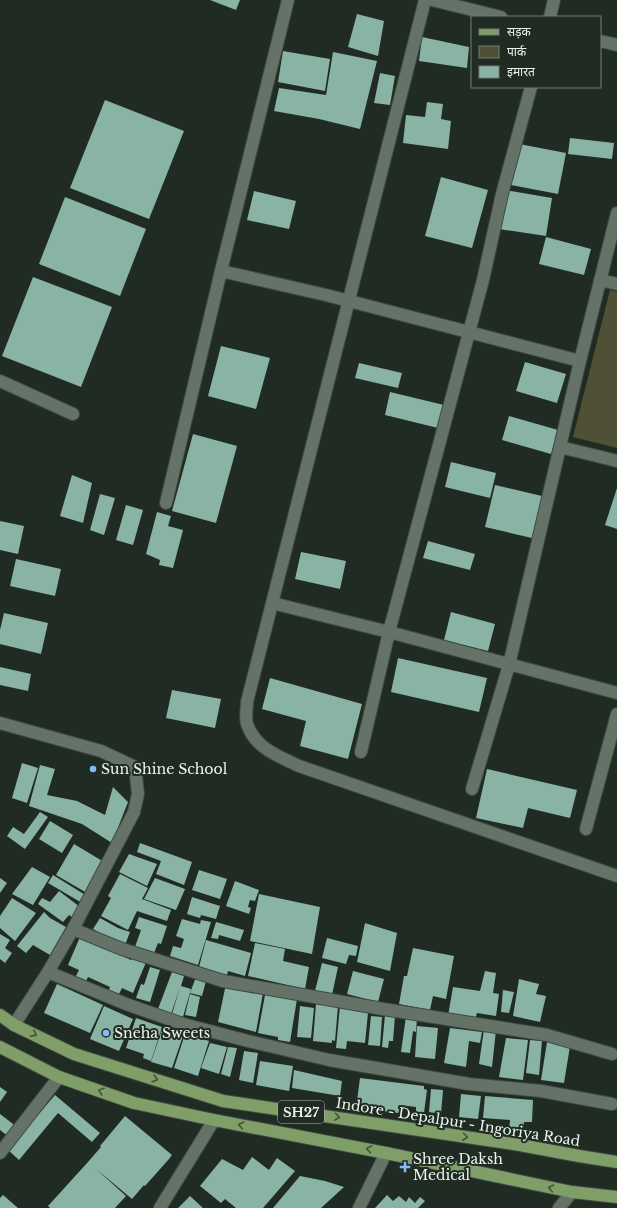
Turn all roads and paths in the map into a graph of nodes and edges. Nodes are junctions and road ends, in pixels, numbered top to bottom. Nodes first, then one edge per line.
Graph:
1 (288, 0) edge
2 (426, 0) edge
3 (432, 0) edge
4 (554, 0) edge
5 (497, 16) edge
6 (550, 16) edge
7 (601, 41) edge
8 (617, 45) edge
9 (531, 88) edge
10 (617, 213) edge
11 (221, 271) junction
12 (600, 280) junction
13 (617, 284) edge
14 (348, 301) junction
15 (469, 332) junction
16 (580, 361) junction
17 (0, 381) edge
18 (73, 414) dead end
19 (560, 447) junction
20 (617, 461) edge
21 (166, 503) dead end
22 (272, 603) junction
23 (389, 632) junction
24 (509, 665) junction
25 (617, 693) edge
26 (617, 714) edge
27 (0, 723) edge
28 (361, 752) dead end
29 (472, 789) dead end
30 (586, 829) dead end
31 (617, 876) edge
32 (73, 929) junction
33 (48, 972) junction
34 (0, 1014) edge
35 (14, 1025) junction
36 (0, 1046) edge
37 (612, 1054) dead end
38 (59, 1077) junction
39 (612, 1104) dead end
40 (214, 1120) junction
41 (0, 1153) edge
42 (386, 1153) junction
43 (617, 1162) edge
44 (572, 1192) junction
45 (617, 1197) edge
46 (160, 1208) edge
47 (359, 1208) edge
48 (559, 1208) edge

1 - 11 street
2 - 14 street
3 - 5 street
4 - 6 street
7 - 8 street
9 - 15 street
10 - 12 street
11 - 14 street
11 - 21 street
12 - 13 street
12 - 16 street
14 - 15 street
14 - 22 street
15 - 16 street
15 - 23 street
16 - 19 street
17 - 18 street
19 - 20 street
19 - 24 street
22 - 23 street
22 - 31 street
23 - 24 street
23 - 28 street
24 - 25 street
24 - 29 street
26 - 30 street
27 - 32 street
32 - 33 street
32 - 37 street
33 - 35 street
33 - 39 street
34 - 35 main road, Indore - Depalpur - Ingoriya Road / SH27
35 -> 43 main road, Indore - Depalpur - Ingoriya Road / SH27
36 - 38 main road, SH27
40 -> 38 main road, SH27
38 - 41 street
42 -> 40 main road, SH27
40 - 46 street
44 -> 42 main road, SH27
42 - 47 street
44 - 45 main road, SH27
44 - 48 street

